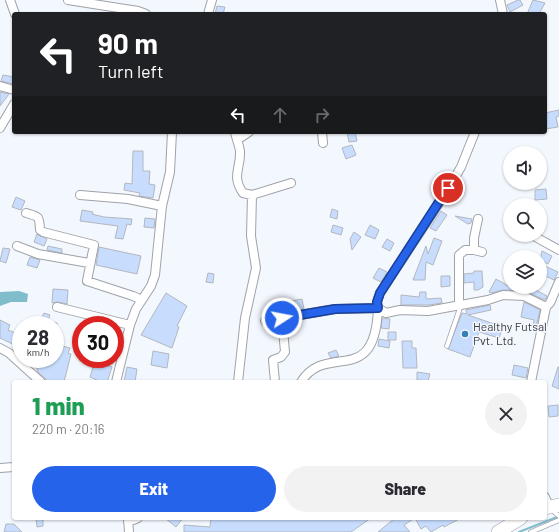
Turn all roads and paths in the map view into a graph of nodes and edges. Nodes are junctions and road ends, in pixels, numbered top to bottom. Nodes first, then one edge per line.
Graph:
1 (10, 0) edge
2 (68, 0) edge
3 (212, 0) edge
4 (500, 0) edge
5 (97, 2) edge
6 (14, 12) edge
7 (138, 12) edge
8 (209, 12) edge
9 (503, 12) edge
10 (0, 86) edge
11 (12, 89) edge
12 (12, 106) edge
13 (2, 118) edge
14 (0, 128) edge
15 (172, 134) edge
16 (322, 134) edge
17 (474, 134) edge
18 (236, 136) edge
19 (323, 143) dead end
20 (291, 182) dead end
21 (80, 195) dead end
22 (252, 195) junction
23 (162, 206) junction
24 (26, 213) dead end
25 (478, 219) dead end
26 (542, 242) edge
27 (17, 246) dead end
28 (559, 250) edge
29 (89, 263) junction
30 (559, 282) edge
31 (142, 300) junction
32 (458, 306) junction
33 (57, 307) dead end
34 (546, 307) junction
35 (378, 308) junction
36 (282, 318) junction
37 (265, 321) dead end
38 (130, 325) junction
39 (447, 346) dead end
40 (0, 348) edge
41 (39, 380) edge
42 (116, 380) edge
43 (238, 380) edge
44 (275, 380) edge
45 (303, 380) edge
46 (531, 380) edge
47 (12, 467) edge
48 (0, 468) edge
49 (550, 504) edge
50 (559, 516) edge
51 (128, 520) edge
52 (518, 520) edge
53 (559, 520) edge
54 (129, 532) edge
55 (498, 532) edge
56 (531, 532) edge

1 - 6 street
2 - 5 street
3 - 8 street
4 - 9 street
5 - 7 street
10 - 11 street
12 - 13 street
13 - 14 street
15 - 23 street
16 - 19 street
17 - 35 street
18 - 22 street
20 - 22 street
21 - 23 street
22 - 43 street
23 - 31 street
24 - 29 street
25 - 32 street
26 - 28 street
27 - 29 street
29 - 31 street
30 - 34 street
31 - 38 street
32 - 34 street
32 - 35 street
32 - 39 lane
33 - 38 street
34 - 46 street
35 - 36 street
35 - 45 street
36 - 37 street
36 - 44 street
38 - 42 street
40 - 41 street
47 - 48 street
49 - 50 lane
51 - 54 street
52 - 55 highway
53 - 56 lane

